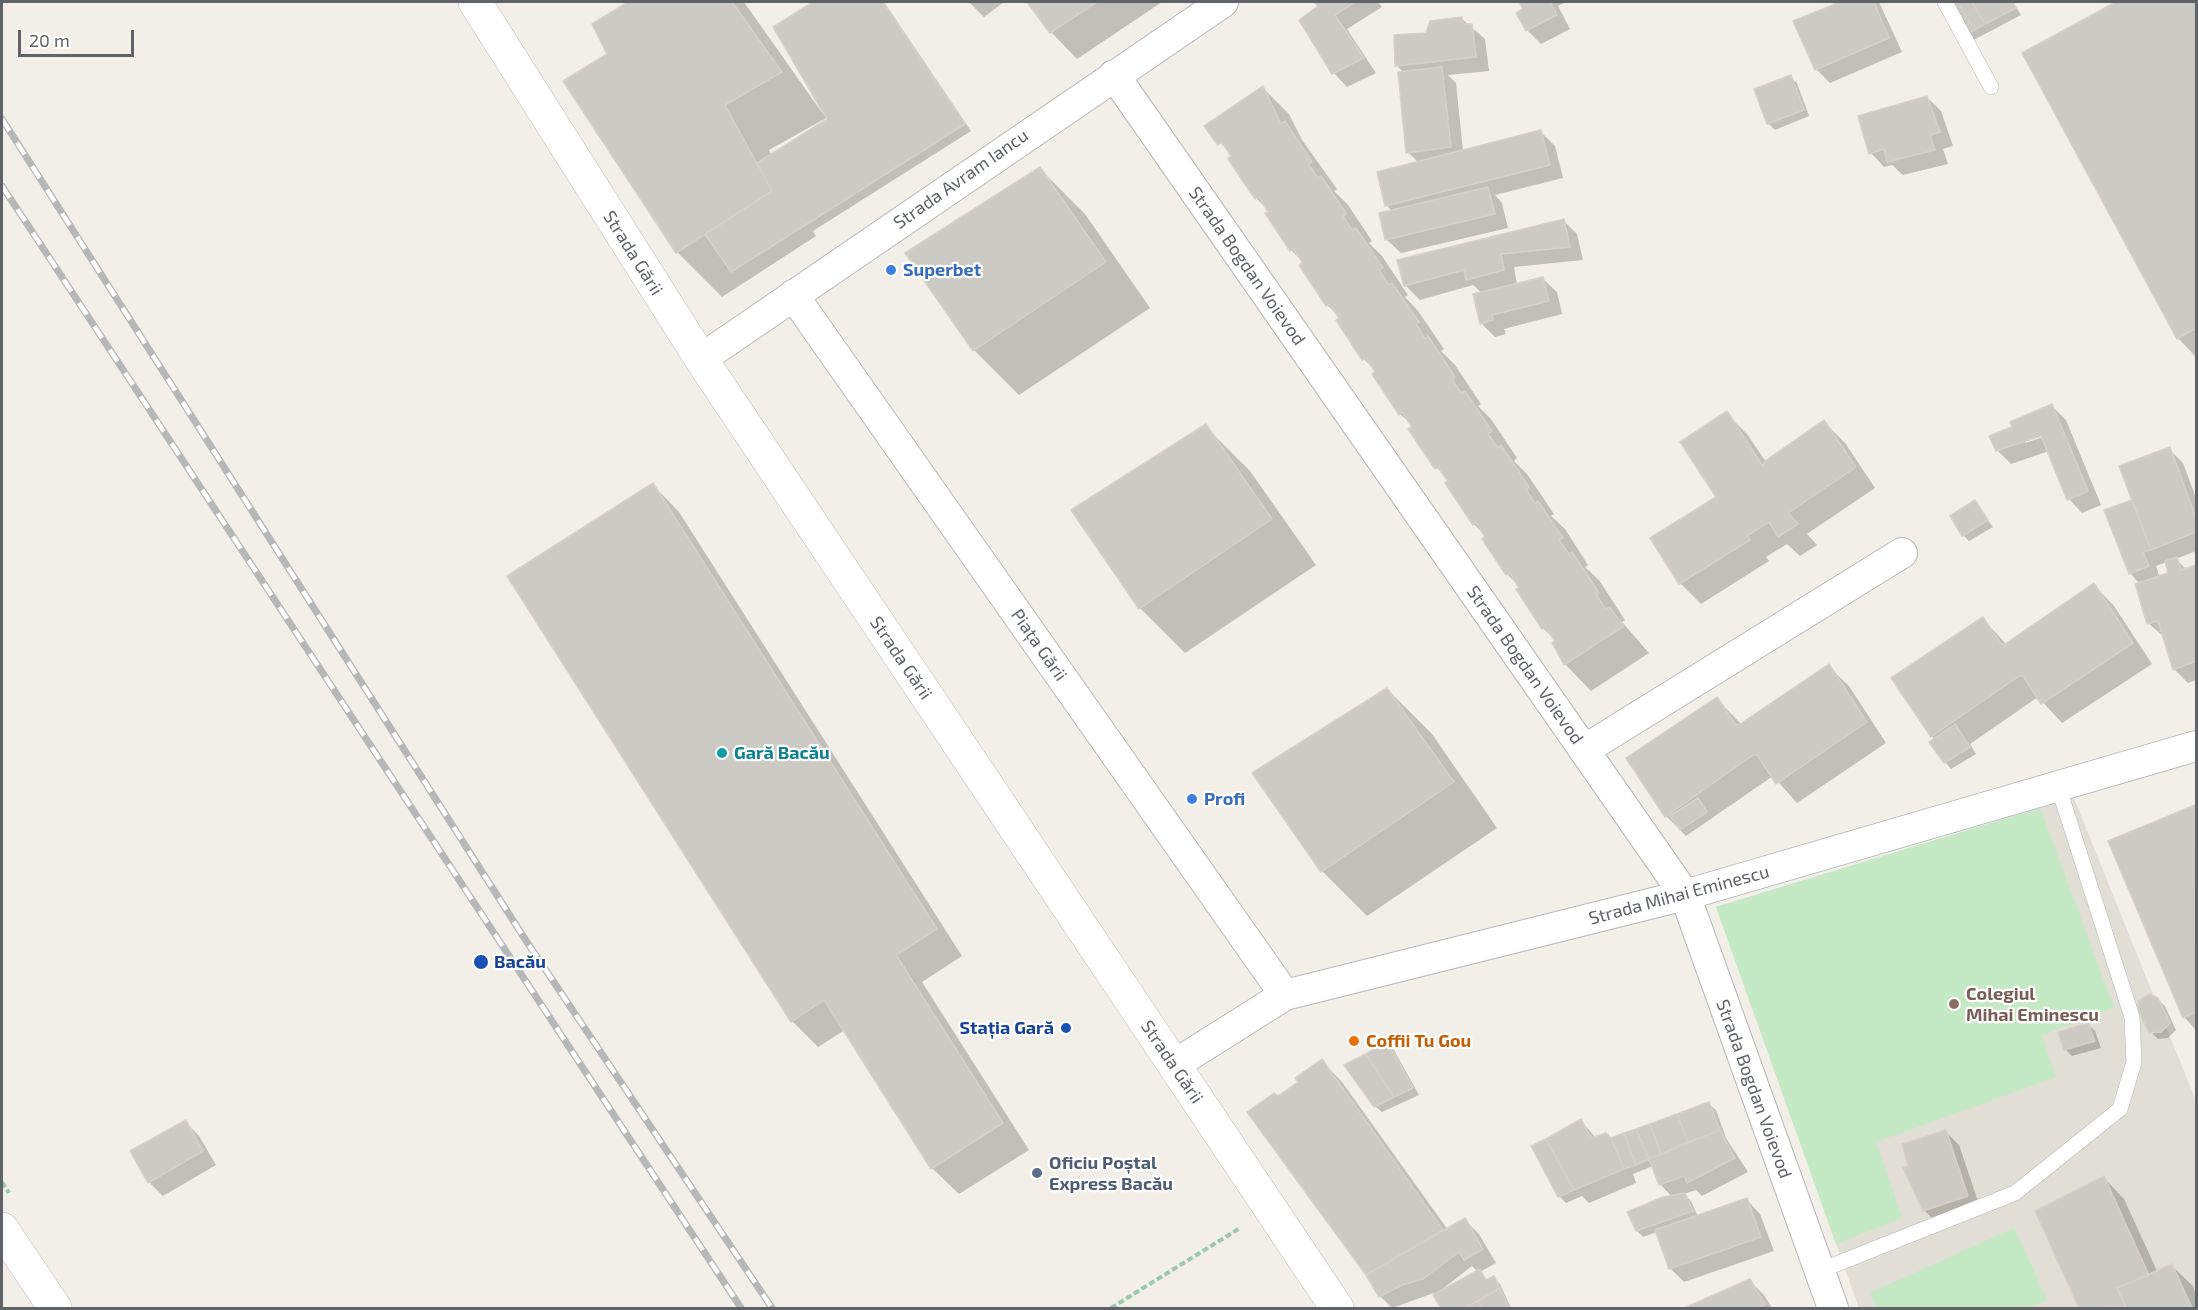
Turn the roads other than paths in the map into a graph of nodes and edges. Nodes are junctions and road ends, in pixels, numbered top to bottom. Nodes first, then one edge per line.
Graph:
1 (475, 2) edge
2 (1223, 2) edge
3 (1945, 2) edge
4 (1114, 75) junction
5 (1991, 87) dead end
6 (793, 296) junction
7 (701, 359) junction
8 (1902, 553) dead end
9 (2196, 746) edge
10 (1584, 750) junction
11 (2058, 786) junction
12 (1685, 895) junction
13 (1285, 995) junction
14 (1174, 1065) junction
15 (2, 1229) edge
16 (1819, 1270) junction
17 (55, 1308) edge
18 (1337, 1308) edge
19 (1833, 1308) edge

1 - 7 main road, Strada Gării
2 - 4 street, Strada Avram Iancu
3 - 5 lane
4 - 6 street, Strada Avram Iancu
4 - 10 street, Strada Bogdan Voievod
6 - 7 street, Strada Avram Iancu
6 - 13 street, Piața Gării
7 - 14 main road, Strada Gării
8 - 10 street
9 - 11 street, Strada Mihai Eminescu
10 - 12 street, Strada Bogdan Voievod
11 - 12 street, Strada Mihai Eminescu
11 - 16 lane
12 - 13 street, Strada Mihai Eminescu
12 - 16 street, Strada Bogdan Voievod
13 - 14 street, Strada Mihai Eminescu
14 - 18 main road, Strada Gării
15 - 17 main road
16 - 19 street, Strada Bogdan Voievod

